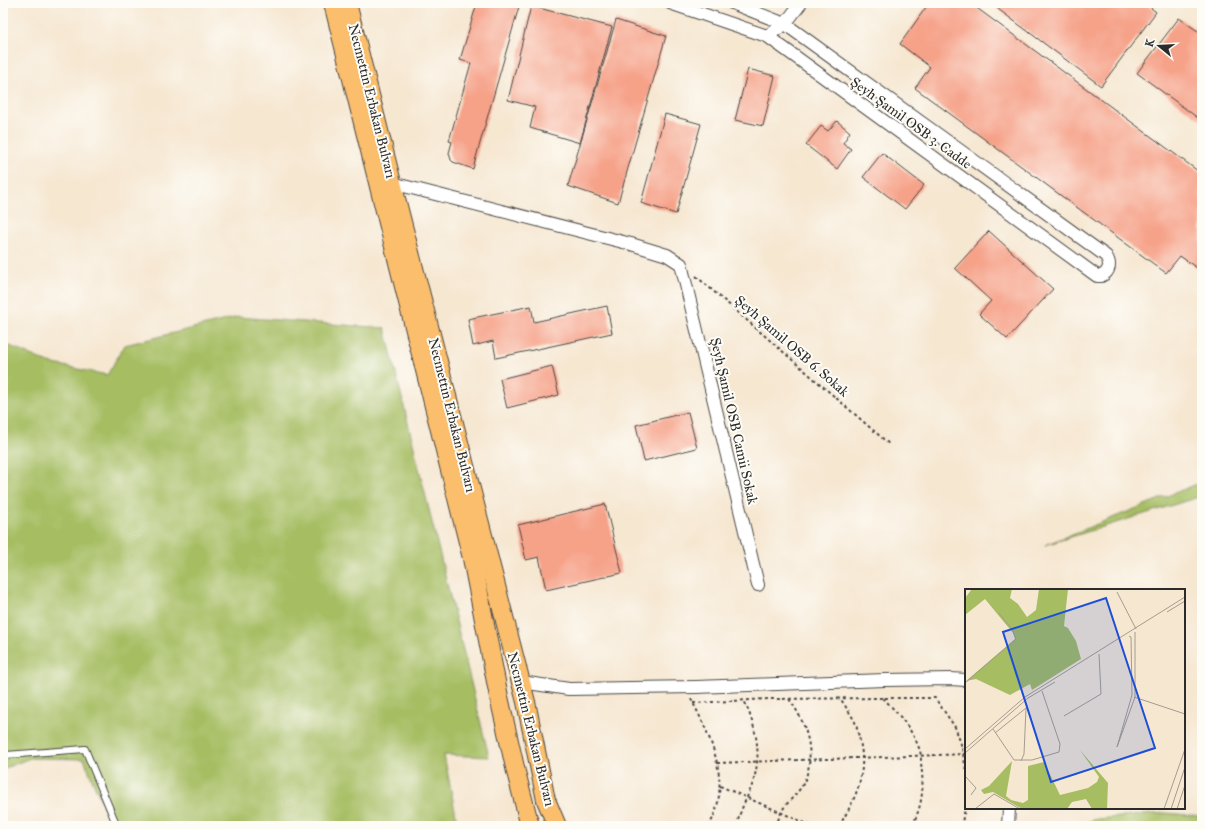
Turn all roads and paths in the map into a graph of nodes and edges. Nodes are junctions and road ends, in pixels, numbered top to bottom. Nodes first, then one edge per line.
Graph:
1 (333, 3) edge
2 (347, 3) edge
3 (670, 3) edge
4 (732, 3) edge
5 (801, 3) edge
6 (785, 24) junction
7 (767, 36) junction
8 (392, 182) junction
9 (682, 264) junction
10 (889, 444) dead end
11 (758, 585) dead end
12 (965, 680) edge
13 (520, 682) junction
14 (685, 687) junction
15 (840, 698) junction
16 (883, 698) junction
17 (789, 699) junction
18 (744, 700) junction
19 (693, 703) junction
20 (963, 754) junction
21 (3, 756) edge
22 (921, 756) junction
23 (863, 758) junction
24 (809, 760) junction
25 (757, 762) junction
26 (717, 763) junction
27 (965, 764) edge
28 (719, 786) junction
29 (746, 798) junction
30 (965, 808) edge
31 (1009, 809) edge
32 (782, 814) junction
33 (117, 826) edge
34 (530, 826) edge
35 (557, 826) edge
36 (709, 826) edge
37 (737, 826) edge
38 (776, 826) edge
39 (812, 826) edge
40 (839, 826) edge
41 (912, 826) edge
42 (961, 826) edge
43 (1008, 826) edge

1 - 34 main road, Necmettin Erbakan Bulvarı
2 - 8 main road, Necmettin Erbakan Bulvarı
3 - 7 street, Şeyh Şamil OSB 3. Cadde
4 - 6 street
5 - 6 street
6 - 7 street
6 - 7 street, Şeyh Şamil OSB 3. Cadde
8 - 9 street
8 - 13 main road, Necmettin Erbakan Bulvarı
9 - 10 path, Şeyh Şamil OSB 6. Sokak
9 - 11 street, Şeyh Şamil OSB Camii Sokak
12 - 14 street
13 - 14 street
13 - 35 main road, Necmettin Erbakan Bulvarı
14 - 19 path
15 - 16 path
15 - 17 path
15 - 23 path
16 - 20 path
16 - 22 path
17 - 18 path
17 - 24 path
18 - 19 path
18 - 25 path
19 - 26 path
20 - 22 path
20 - 27 path
21 - 33 lane
22 - 23 path
22 - 41 path
23 - 24 path
23 - 40 path
24 - 25 path
24 - 32 path
25 - 26 path
25 - 29 path
26 - 28 path
28 - 29 path
28 - 36 path
29 - 32 path
29 - 37 path
30 - 42 path
31 - 43 street
32 - 38 path
32 - 39 path

